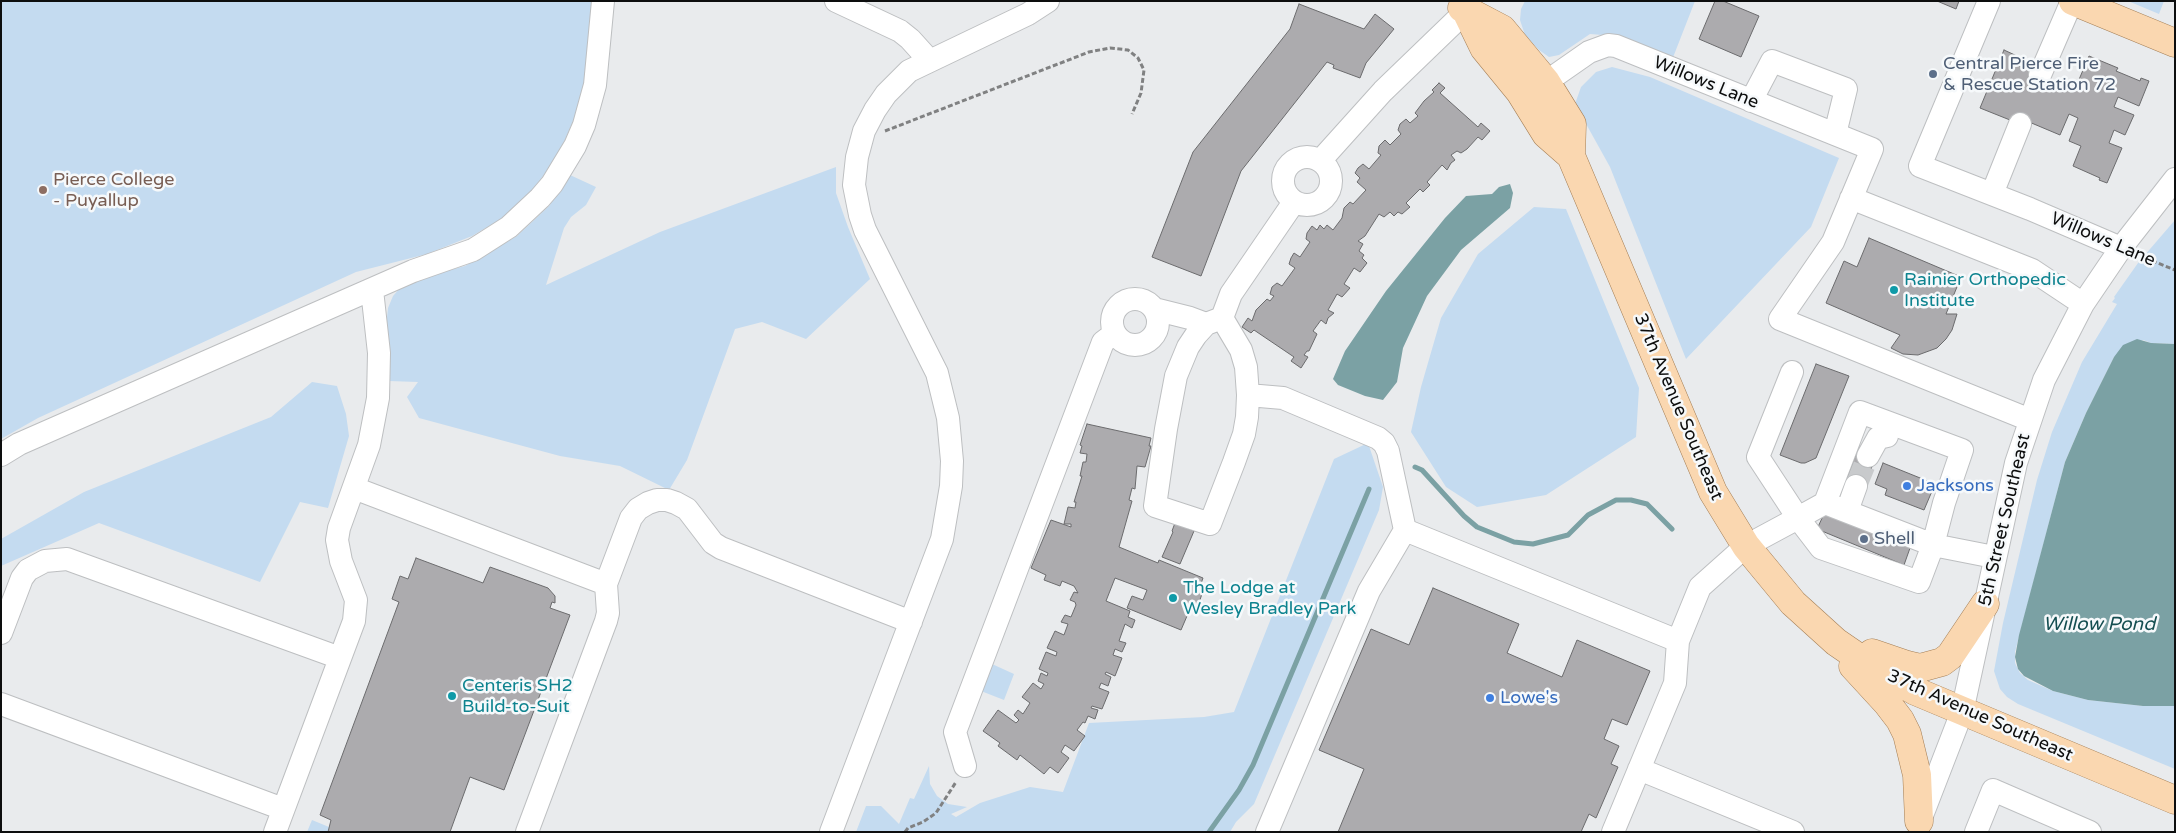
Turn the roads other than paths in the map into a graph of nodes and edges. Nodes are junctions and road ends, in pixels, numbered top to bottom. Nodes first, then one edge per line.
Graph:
1 (603, 1) edge
2 (836, 1) edge
3 (1048, 1) edge
4 (1988, 1) edge
5 (2072, 1) edge
6 (1466, 4) edge
7 (861, 6) edge
8 (2175, 43) edge
9 (929, 60) junction
10 (2040, 75) dead end
11 (1546, 82) junction
12 (1751, 100) junction
13 (2020, 124) dead end
14 (1835, 134) junction
15 (1571, 156) junction
16 (1320, 161) junction
17 (2175, 179) edge
18 (1992, 194) junction
19 (1852, 198) junction
20 (1294, 202) junction
21 (2121, 248) junction
22 (372, 290) junction
23 (2083, 304) junction
24 (1154, 309) junction
25 (1214, 321) junction
26 (1115, 333) junction
27 (1792, 372) dead end
28 (1248, 395) junction
29 (2030, 420) junction
30 (1855, 424) junction
31 (1887, 436) junction
32 (1, 455) edge
33 (1868, 456) tunnel mouth
34 (1958, 463) junction
35 (1856, 486) tunnel mouth
36 (354, 488) junction
37 (1825, 503) junction
38 (1847, 511) junction
39 (1798, 518) junction
40 (1404, 530) junction
41 (1933, 545) junction
42 (1746, 546) junction
43 (1994, 557) junction
44 (606, 584) junction
45 (1985, 604) junction
46 (911, 622) junction
47 (1815, 624) junction
48 (1, 633) edge
49 (1678, 641) junction
50 (340, 658) junction
51 (1, 704) edge
52 (1962, 712) junction
53 (965, 766) road end
54 (1639, 769) junction
55 (2175, 800) edge
56 (284, 809) junction
57 (1917, 827) edge
58 (275, 832) edge
59 (528, 832) edge
60 (831, 832) edge
61 (1266, 832) edge
62 (1613, 832) edge
63 (1793, 832) edge
64 (1976, 832) edge
65 (2090, 832) edge

1 - 22 street
2 - 7 street
3 - 9 street
4 - 18 street, Willows Lane
5 - 8 main road
5 - 10 street
6 - 11 main road, 37th Avenue Southeast
6 - 15 main road, 37th Avenue Southeast
6 - 16 street
7 - 9 street
9 - 46 street
11 - 12 street, Willows Lane
11 - 15 main road, 37th Avenue Southeast
12 - 14 street, Willows Lane
12 - 14 street
13 - 18 street
14 - 19 street, Willows Lane
15 - 42 main road, 37th Avenue Southeast
16 - 20 street
16 - 20 street
17 - 21 street, 5th Street Southeast
18 - 21 street, Willows Lane
19 - 23 street
19 - 29 street
20 - 25 street
21 - 23 street, 5th Street Southeast
22 - 32 street
22 - 36 street
23 - 29 street, 5th Street Southeast
24 - 25 street
24 - 26 street
24 - 26 street
25 - 28 street
25 - 28 street
26 - 53 street
27 - 39 street
28 - 40 street
29 - 43 street, 5th Street Southeast
30 - 31 street
30 - 34 street
30 - 37 street
31 - 33 street
31 - 34 street
34 - 41 street
35 - 38 street
36 - 44 street
36 - 50 street
37 - 38 street
37 - 39 street
38 - 41 street
39 - 41 street
39 - 42 street
40 - 49 street
40 - 61 street
41 - 43 street
42 - 47 main road, 37th Avenue Southeast
42 - 49 street
43 - 45 street, 5th Street Southeast
44 - 46 street
44 - 59 street
45 - 47 main road
45 - 52 street, 5th Street Southeast
46 - 60 street
47 - 52 main road, 37th Avenue Southeast
47 - 57 main road
48 - 50 street
49 - 54 street
50 - 56 street
51 - 56 street
52 - 55 main road, 37th Avenue Southeast
52 - 57 street, 5th Street Southeast
54 - 62 street
54 - 63 street
56 - 58 street
64 - 65 street

